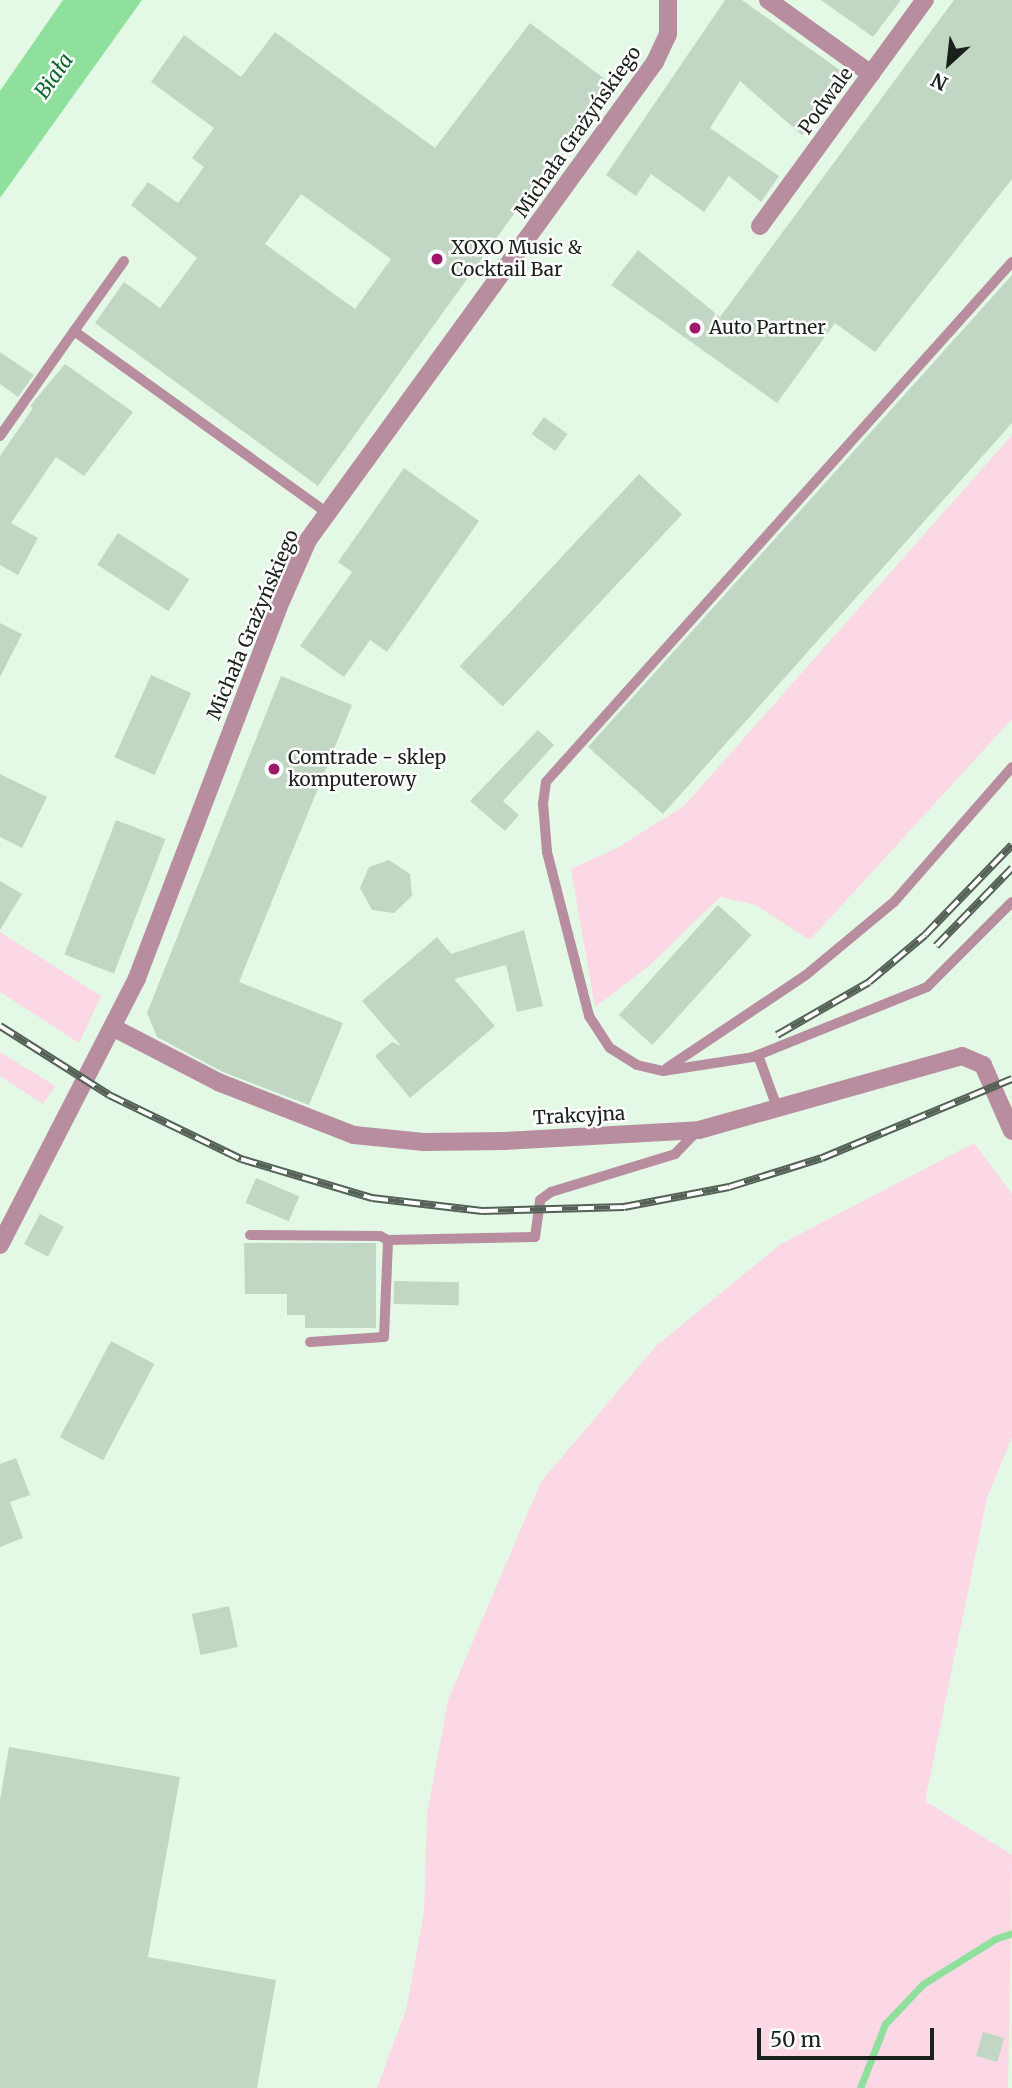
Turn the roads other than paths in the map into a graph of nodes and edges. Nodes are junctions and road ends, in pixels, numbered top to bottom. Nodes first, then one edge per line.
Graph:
1 (668, 0) edge
2 (768, 0) edge
3 (925, 0) edge
4 (872, 74) junction
5 (760, 226) dead end
6 (124, 261) dead end
7 (1012, 262) edge
8 (74, 331) junction
9 (0, 436) edge
10 (326, 512) junction
11 (1012, 768) edge
12 (1012, 902) edge
13 (114, 1028) junction
14 (758, 1055) junction
15 (663, 1071) junction
16 (779, 1110) junction
17 (699, 1130) junction
18 (1012, 1131) edge
19 (250, 1235) dead end
20 (388, 1240) junction
21 (0, 1245) edge
22 (310, 1342) dead end

1 - 10 street, Michała Grażyńskiego
2 - 4 street
3 - 4 street, Podwale
4 - 5 street, Podwale
6 - 8 lane
7 - 15 lane
8 - 9 lane
8 - 10 lane
10 - 13 street, Michała Grażyńskiego
11 - 15 lane
12 - 14 lane
13 - 17 street, Trakcyjna
13 - 21 street, Michała Grażyńskiego
14 - 15 lane
14 - 16 lane
16 - 17 street, Trakcyjna
16 - 18 street, Trakcyjna
17 - 20 lane
19 - 20 lane
20 - 22 lane

